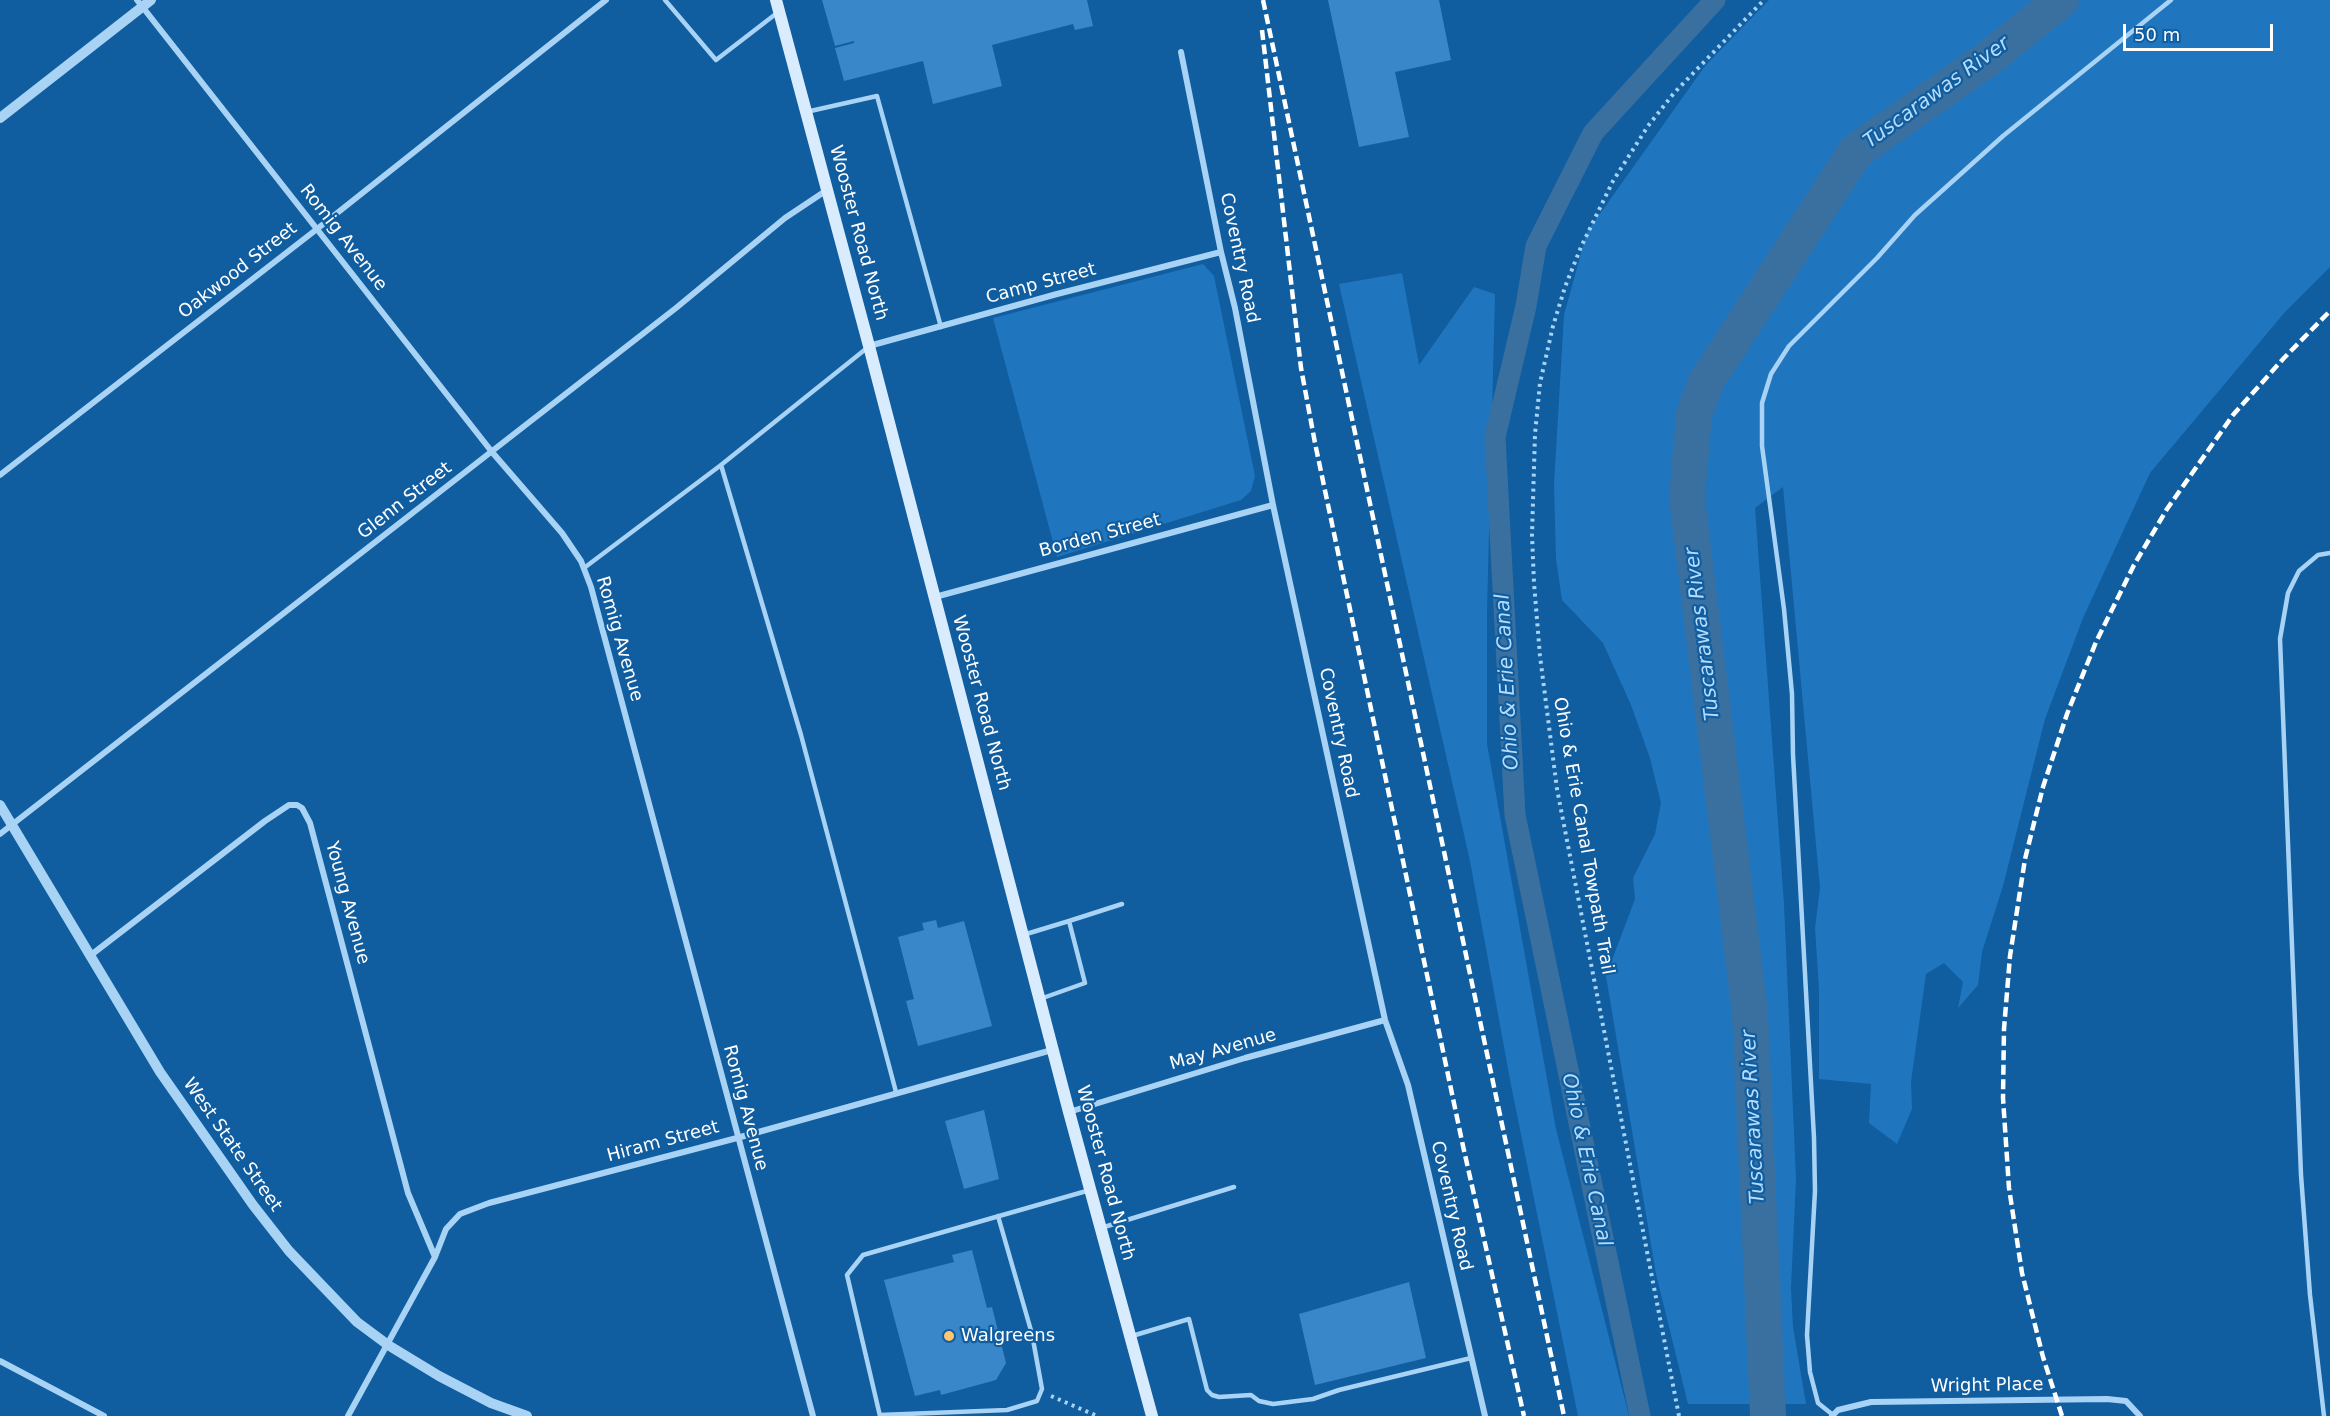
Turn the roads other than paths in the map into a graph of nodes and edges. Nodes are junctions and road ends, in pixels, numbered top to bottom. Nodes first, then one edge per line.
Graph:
1 (606, 0) edge
2 (665, 0) edge
3 (2170, 0) edge
4 (144, 2) edge
5 (778, 6) edge
6 (1181, 52) dead end
7 (806, 112) junction
8 (0, 118) edge
9 (828, 190) junction
10 (317, 229) junction
11 (1221, 252) junction
12 (941, 327) junction
13 (869, 346) junction
14 (492, 452) junction
15 (721, 465) junction
16 (0, 474) edge
17 (1273, 506) junction
18 (2330, 553) edge
19 (584, 568) junction
20 (935, 597) junction
21 (0, 805) edge
22 (13, 826) junction
23 (0, 834) edge
24 (1122, 904) dead end
25 (1069, 921) junction
26 (1023, 935) junction
27 (91, 955) junction
28 (1040, 999) junction
29 (1385, 1020) junction
30 (1053, 1050) junction
31 (896, 1092) junction
32 (1069, 1112) junction
33 (737, 1138) junction
34 (1234, 1187) dead end
35 (1090, 1190) junction
36 (998, 1216) junction
37 (1101, 1228) junction
38 (435, 1257) junction
39 (1130, 1336) junction
40 (388, 1345) junction
41 (1471, 1358) junction
42 (0, 1361) edge
43 (1832, 1415) edge
44 (104, 1416) edge
45 (348, 1416) edge
46 (527, 1416) edge
47 (813, 1416) edge
48 (880, 1416) edge
49 (1152, 1416) edge
50 (1485, 1416) edge
51 (2140, 1416) edge
52 (2324, 1416) edge

1 - 10 street, Oakwood Street
2 - 5 lane
3 - 43 lane
4 - 8 street
4 - 10 street, Romig Avenue
5 - 7 main road, Wooster Road North
6 - 11 street, Coventry Road
7 - 9 main road, Wooster Road North
7 - 12 lane
9 - 13 main road, Wooster Road North
9 - 14 street, Glenn Street
10 - 14 street, Romig Avenue
10 - 16 street, Oakwood Street
11 - 12 street, Camp Street
11 - 17 street, Coventry Road
12 - 13 street, Camp Street
13 - 15 lane
13 - 20 main road, Wooster Road North
14 - 19 street, Romig Avenue
14 - 22 street, Glenn Street
15 - 19 lane
15 - 31 lane
17 - 20 street, Borden Street
17 - 29 street, Coventry Road
18 - 52 lane
19 - 33 street, Romig Avenue
20 - 26 main road, Wooster Road North
21 - 22 street, West State Street
22 - 23 street, Glenn Street
22 - 27 street, West State Street
24 - 25 lane
25 - 26 lane
25 - 28 lane
26 - 28 main road, Wooster Road North
27 - 38 street, Young Avenue
27 - 40 street, West State Street
28 - 30 main road, Wooster Road North
29 - 32 street, May Avenue
29 - 41 street, Coventry Road
30 - 31 street, Hiram Street
30 - 32 main road, Wooster Road North
31 - 33 street, Hiram Street
32 - 35 main road, Wooster Road North
33 - 38 street, Hiram Street
33 - 47 street, Romig Avenue
34 - 37 lane
35 - 36 lane
35 - 37 main road, Wooster Road North
36 - 48 lane
36 - 48 lane
37 - 39 main road, Wooster Road North
38 - 40 street, Hiram Street
39 - 41 lane
39 - 49 main road, Wooster Road North
40 - 45 street, Hiram Street
40 - 46 street, West State Street
41 - 50 street, Coventry Road
42 - 44 street
43 - 51 street, Wright Place

